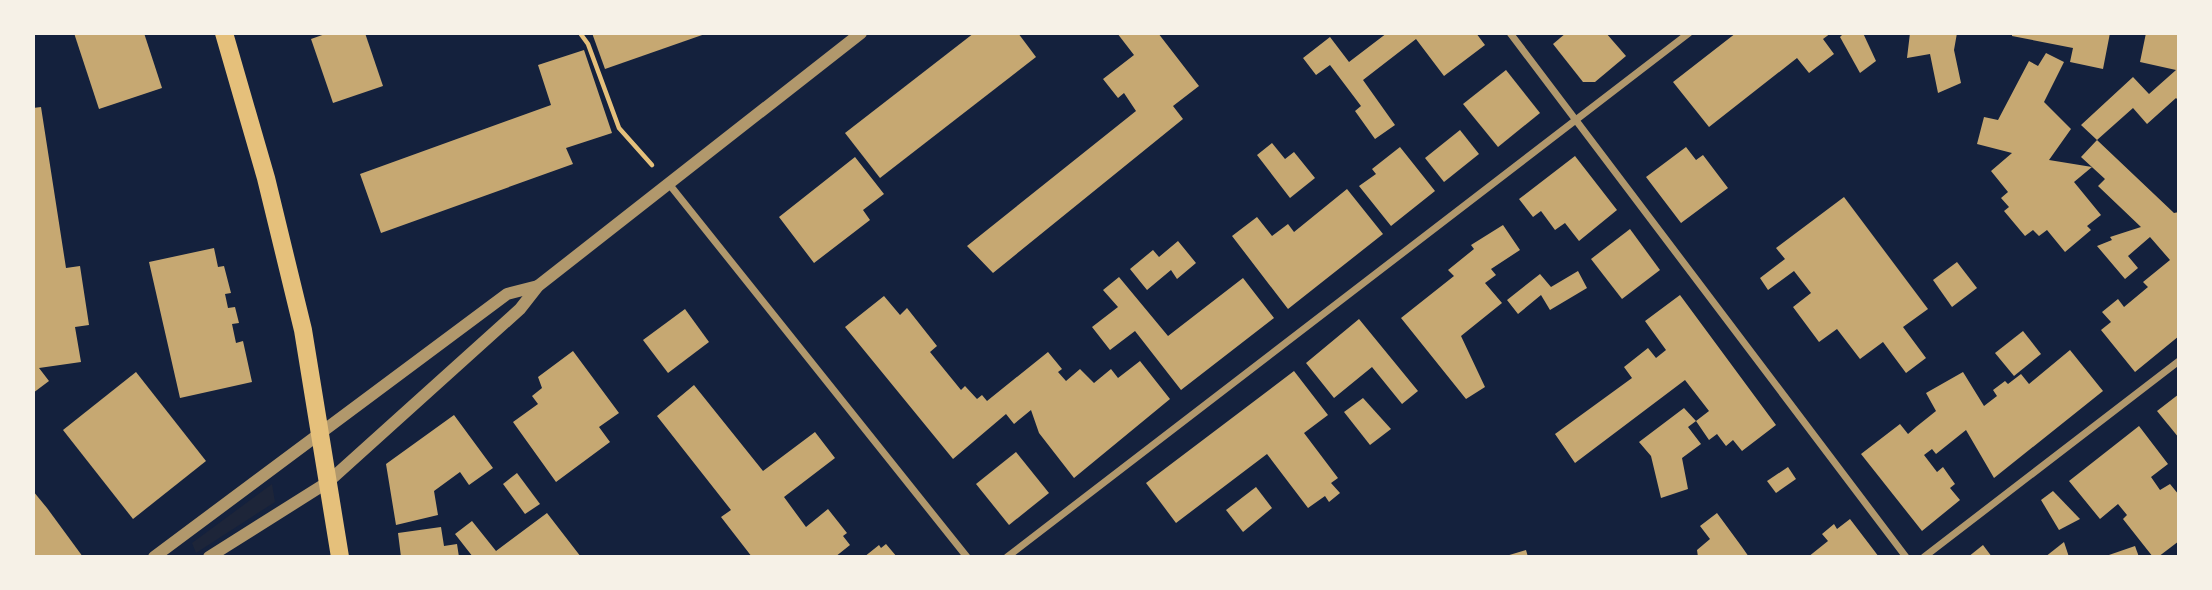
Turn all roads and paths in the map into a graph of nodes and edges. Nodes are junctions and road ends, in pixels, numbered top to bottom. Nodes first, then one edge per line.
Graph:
1 (224, 33) edge
2 (580, 33) edge
3 (861, 33) edge
4 (1510, 33) edge
5 (1689, 33) edge
6 (1576, 119) junction
7 (669, 184) junction
8 (538, 286) junction
9 (2179, 361) edge
10 (319, 432) junction
11 (328, 482) junction
12 (154, 557) edge
13 (209, 557) edge
14 (340, 557) edge
15 (967, 557) edge
16 (1007, 557) edge
17 (1906, 557) edge
18 (1924, 557) edge

1 - 10 main road
2 - 7 path
3 - 7 street
4 - 6 street
5 - 6 street
6 - 16 street
6 - 17 street
7 - 8 street
7 - 15 street
8 - 10 street
8 - 11 street
9 - 18 street
10 - 11 main road
10 - 12 street
11 - 13 street
11 - 14 main road

